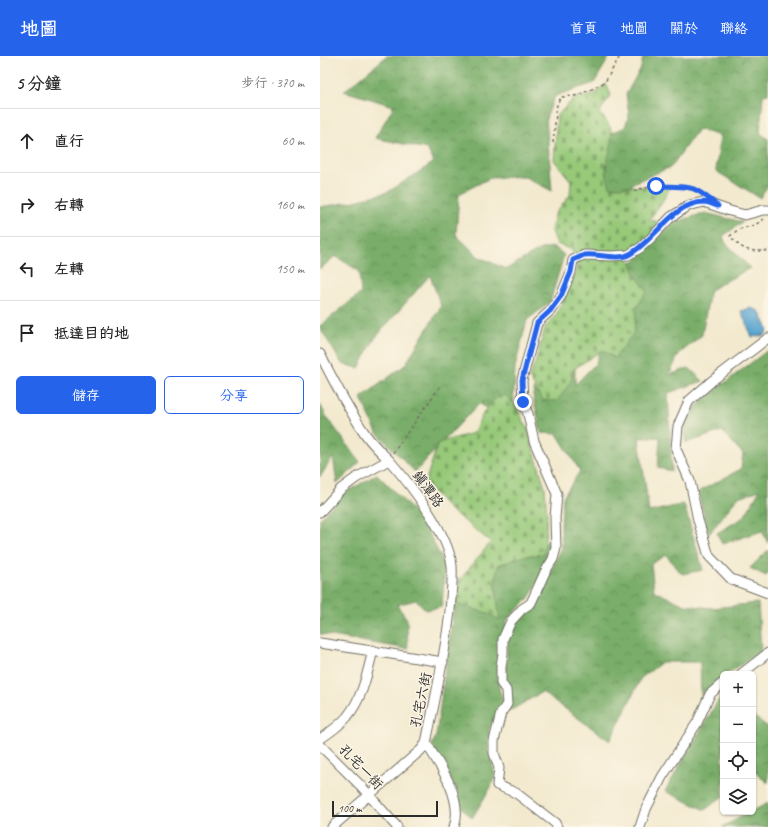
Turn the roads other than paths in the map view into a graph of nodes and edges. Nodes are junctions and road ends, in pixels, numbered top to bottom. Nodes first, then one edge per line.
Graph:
1 (768, 210) edge
2 (768, 338) edge
3 (320, 354) edge
4 (389, 460) junction
5 (320, 512) edge
6 (768, 593) edge
7 (320, 643) edge
8 (373, 650) junction
9 (768, 653) edge
10 (443, 662) junction
11 (745, 671) edge
12 (720, 686) edge
13 (320, 739) edge
14 (426, 743) junction
15 (320, 745) edge
16 (369, 795) junction
17 (332, 827) edge
18 (397, 827) edge
19 (454, 827) edge
20 (557, 827) edge
21 (640, 827) edge

1 - 20 street
2 - 6 street
3 - 4 street, 鎮潭路
4 - 5 street
4 - 10 street, 鎮潭路
7 - 8 street, 孔宅六街
8 - 10 street, 孔宅六街
8 - 13 street
9 - 11 street
10 - 14 street, 孔宅六街
12 - 21 street
14 - 16 street, 孔宅六街
14 - 19 street
15 - 16 street, 孔宅一街
16 - 17 street, 孔宅六街
16 - 18 street, 孔宅一街

